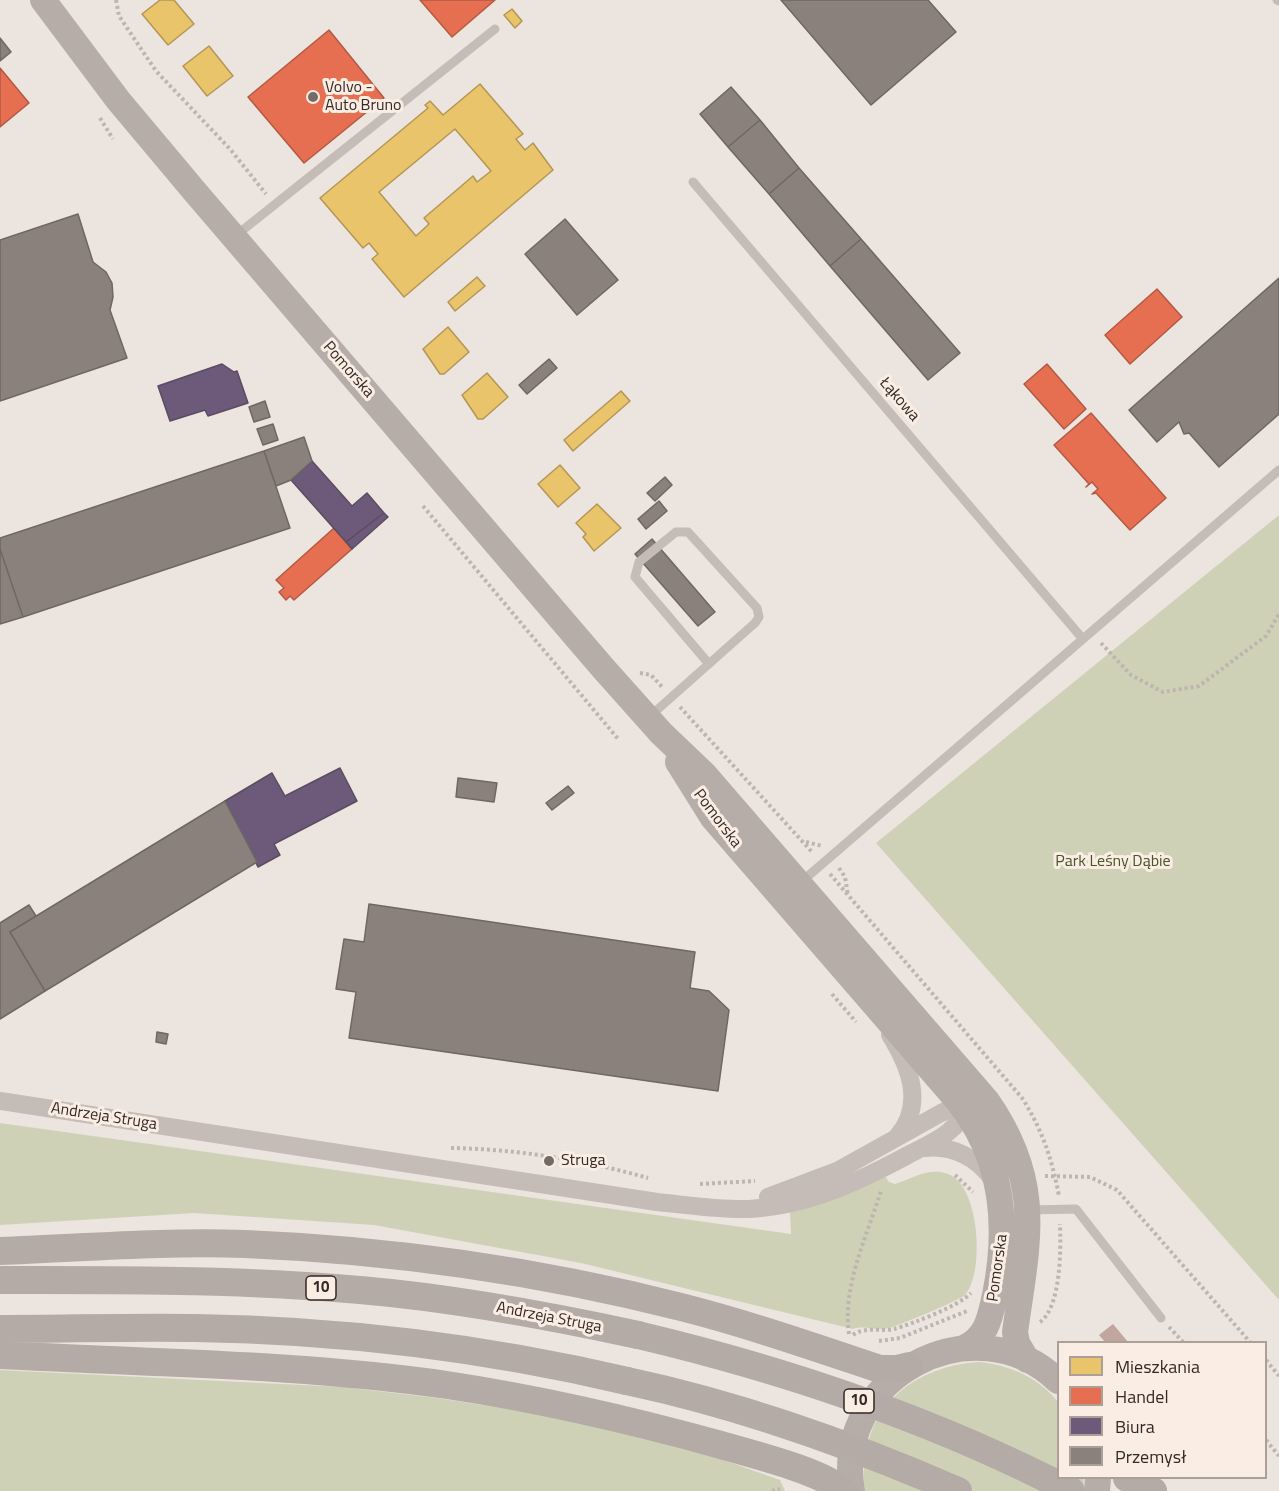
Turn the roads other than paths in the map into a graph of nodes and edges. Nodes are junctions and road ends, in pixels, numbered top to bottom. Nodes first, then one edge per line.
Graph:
1 (43, 0) edge
2 (495, 28) dead end
3 (693, 182) dead end
4 (234, 237) junction
5 (1279, 470) edge
6 (1086, 635) junction
7 (709, 664) junction
8 (654, 726) junction
9 (790, 891) junction
10 (864, 993) junction
11 (964, 1074) junction
12 (0, 1101) edge
13 (965, 1107) junction
14 (999, 1118) junction
15 (894, 1141) junction
16 (915, 1152) junction
17 (1000, 1191) junction
18 (707, 1207) junction
19 (1028, 1210) junction
20 (0, 1251) edge
21 (0, 1280) edge
22 (1161, 1318) dead end
23 (0, 1329) edge
24 (964, 1348) junction
25 (0, 1355) edge
26 (1027, 1360) junction
27 (909, 1366) junction
28 (1057, 1380) edge
29 (1129, 1479) edge
30 (843, 1491) edge
31 (852, 1491) edge
32 (958, 1491) edge
33 (1071, 1491) edge
34 (1153, 1491) edge

1 - 4 street, Pomorska
2 - 4 lane
3 - 6 lane, Łąkowa
4 - 8 street, Pomorska
5 - 6 lane
6 - 9 lane
7 - 7 lane
7 - 8 lane
8 - 9 street, Pomorska
9 - 10 street, Pomorska
9 - 11 street, Pomorska
10 - 13 street, Pomorska
10 - 15 street, Pomorska
11 - 13 street, Pomorska
11 - 14 street, Pomorska
12 - 18 street, Andrzeja Struga
13 - 14 street, Pomorska
13 - 15 street, Andrzeja Struga
13 - 16 street, Andrzeja Struga
13 - 17 street, Pomorska
14 - 19 street, Pomorska
15 - 18 street, Andrzeja Struga
16 - 17 street, Andrzeja Struga
16 - 18 street, Andrzeja Struga
17 - 24 street, Pomorska
19 - 22 lane
19 - 26 street, Pomorska
20 - 27 main road
21 - 33 main road, Andrzeja Struga / 10, bridge
23 - 32 main road, bridge
24 - 26 street
24 - 27 street
25 - 30 main road
26 - 28 street
27 - 31 street
29 - 34 main road

